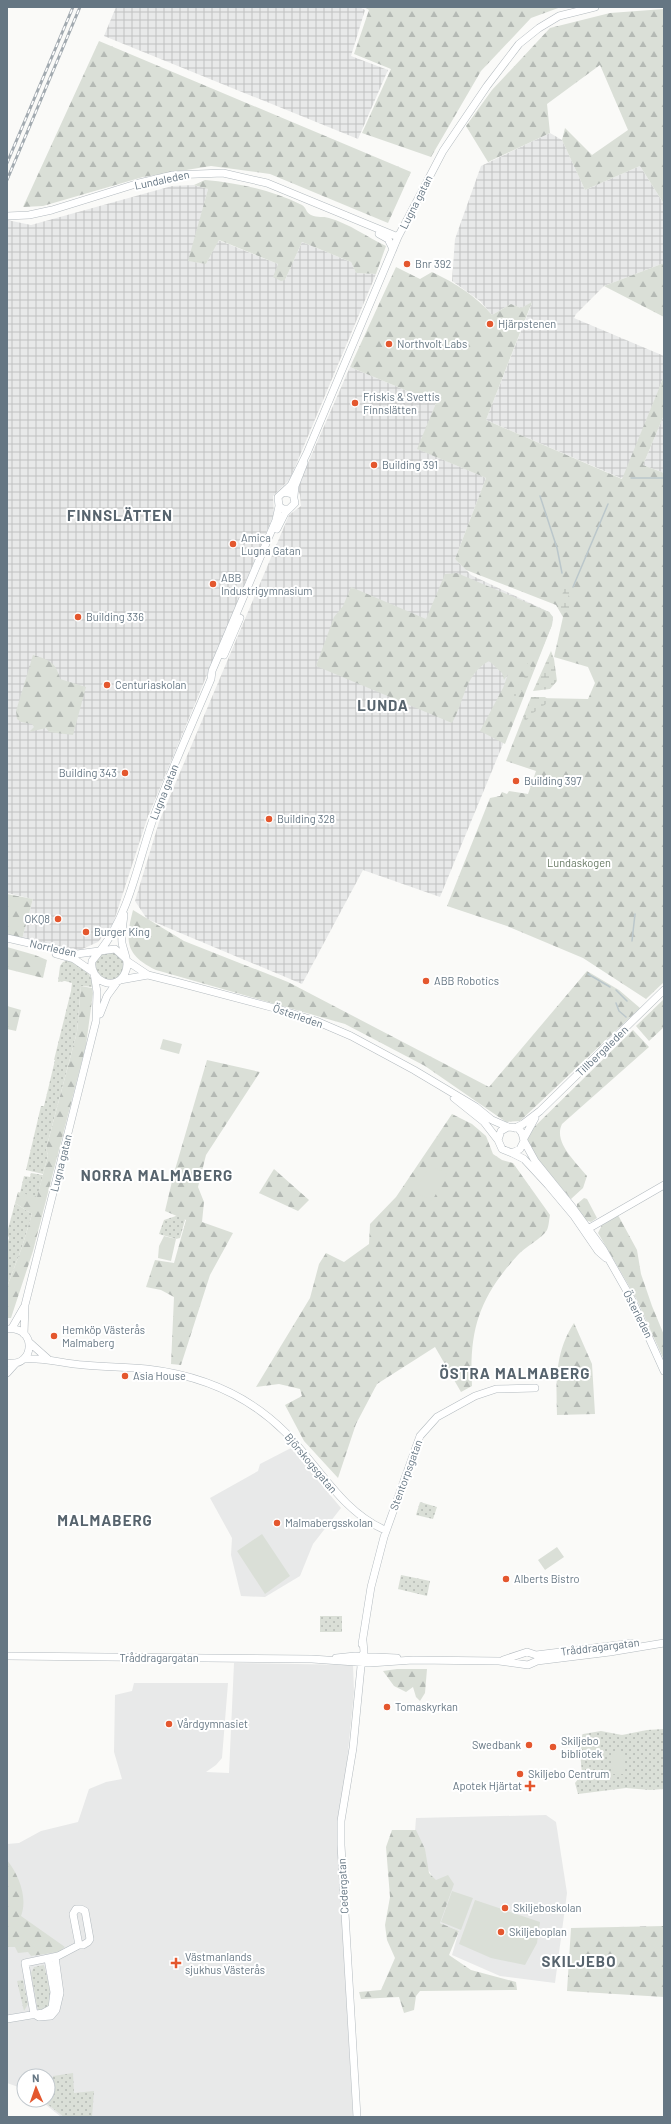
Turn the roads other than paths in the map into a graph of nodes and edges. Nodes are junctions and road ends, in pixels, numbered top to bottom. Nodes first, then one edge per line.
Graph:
1 (595, 7) edge
2 (7, 216) edge
3 (360, 222) junction
4 (398, 237) junction
5 (393, 249) junction
6 (307, 453) junction
7 (284, 492) junction
8 (294, 496) junction
9 (279, 506) junction
10 (288, 510) junction
11 (211, 679) junction
12 (124, 908) junction
13 (7, 938) edge
14 (7, 942) edge
15 (100, 951) junction
16 (126, 960) junction
17 (93, 973) junction
18 (148, 975) junction
19 (119, 981) junction
20 (664, 990) edge
21 (96, 1021) junction
22 (436, 1084) junction
23 (540, 1111) junction
24 (512, 1127) junction
25 (524, 1139) junction
26 (498, 1140) junction
27 (512, 1153) junction
28 (664, 1186) edge
29 (587, 1230) junction
30 (25, 1305) junction
31 (9, 1329) edge
32 (24, 1334) junction
33 (29, 1342) junction
34 (24, 1359) junction
35 (48, 1360) junction
36 (7, 1363) edge
37 (16, 1363) junction
38 (664, 1371) edge
39 (7, 1373) edge
40 (535, 1388) dead end
41 (386, 1530) junction
42 (664, 1638) edge
43 (664, 1643) edge
44 (522, 1654) junction
45 (7, 1656) edge
46 (536, 1658) junction
47 (362, 1659) junction
48 (499, 1661) junction
49 (521, 1663) junction
50 (78, 1945) junction
51 (52, 1958) junction
52 (34, 2014) junction
53 (7, 2019) edge
54 (357, 2117) edge

1 - 4 main road, Lugna gatan
2 - 3 main road, Lundaleden
3 - 4 main road, Lundaleden
3 - 5 main road, Lundaleden
4 - 5 main road, Lugna gatan
5 - 6 main road, Lugna gatan
6 - 7 main road, Lugna gatan
6 - 8 main road, Lugna gatan
7 - 8 main road
7 - 9 main road
8 - 10 main road
9 - 10 main road
9 - 11 main road, Lugna gatan
10 - 11 main road, Lugna gatan
11 - 12 main road, Lugna gatan
12 - 15 main road, Lugna gatan
12 - 16 main road, Lugna gatan
13 - 15 main road, Norrleden
14 - 17 main road, Norrleden
15 - 16 main road
15 - 17 main road
16 - 18 main road, Österleden
16 - 19 main road
17 - 19 main road
17 - 21 main road, Lugna gatan
18 - 19 main road, Österleden
18 - 22 main road, Österleden
19 - 21 main road, Lugna gatan
20 - 23 main road, Tillbergaleden
21 - 30 main road, Lugna gatan
22 - 24 main road, Österleden
22 - 26 main road, Österleden
23 - 24 main road, Tillbergaleden
23 - 25 main road, Tillbergaleden
24 - 25 main road
24 - 26 main road
25 - 27 main road
25 - 29 main road, Österleden
26 - 27 main road
27 - 29 main road, Österleden
28 - 29 main road
29 - 38 main road, Österleden
30 - 31 main road, Lugna gatan
30 - 32 main road, Lugna gatan
31 - 32 main road
32 - 33 main road
33 - 34 main road
33 - 35 main road
34 - 35 main road, Björskogsgatan
34 - 37 main road
35 - 41 main road, Björskogsgatan
36 - 37 main road
37 - 39 main road
40 - 41 main road, Stentorpsgatan
41 - 47 main road, Stentorpsgatan
42 - 46 main road, Tråddragargatan
43 - 46 main road, Tråddragargatan
44 - 46 main road, Tråddragargatan
44 - 48 main road, Tråddragargatan
44 - 49 main road
45 - 47 main road, Tråddragargatan
46 - 49 main road, Tråddragargatan
47 - 48 main road, Tråddragargatan
47 - 54 main road, Cedergatan
48 - 49 main road, Tråddragargatan
50 - 50 main road
50 - 51 main road
51 - 52 main road
51 - 52 main road
52 - 53 main road

